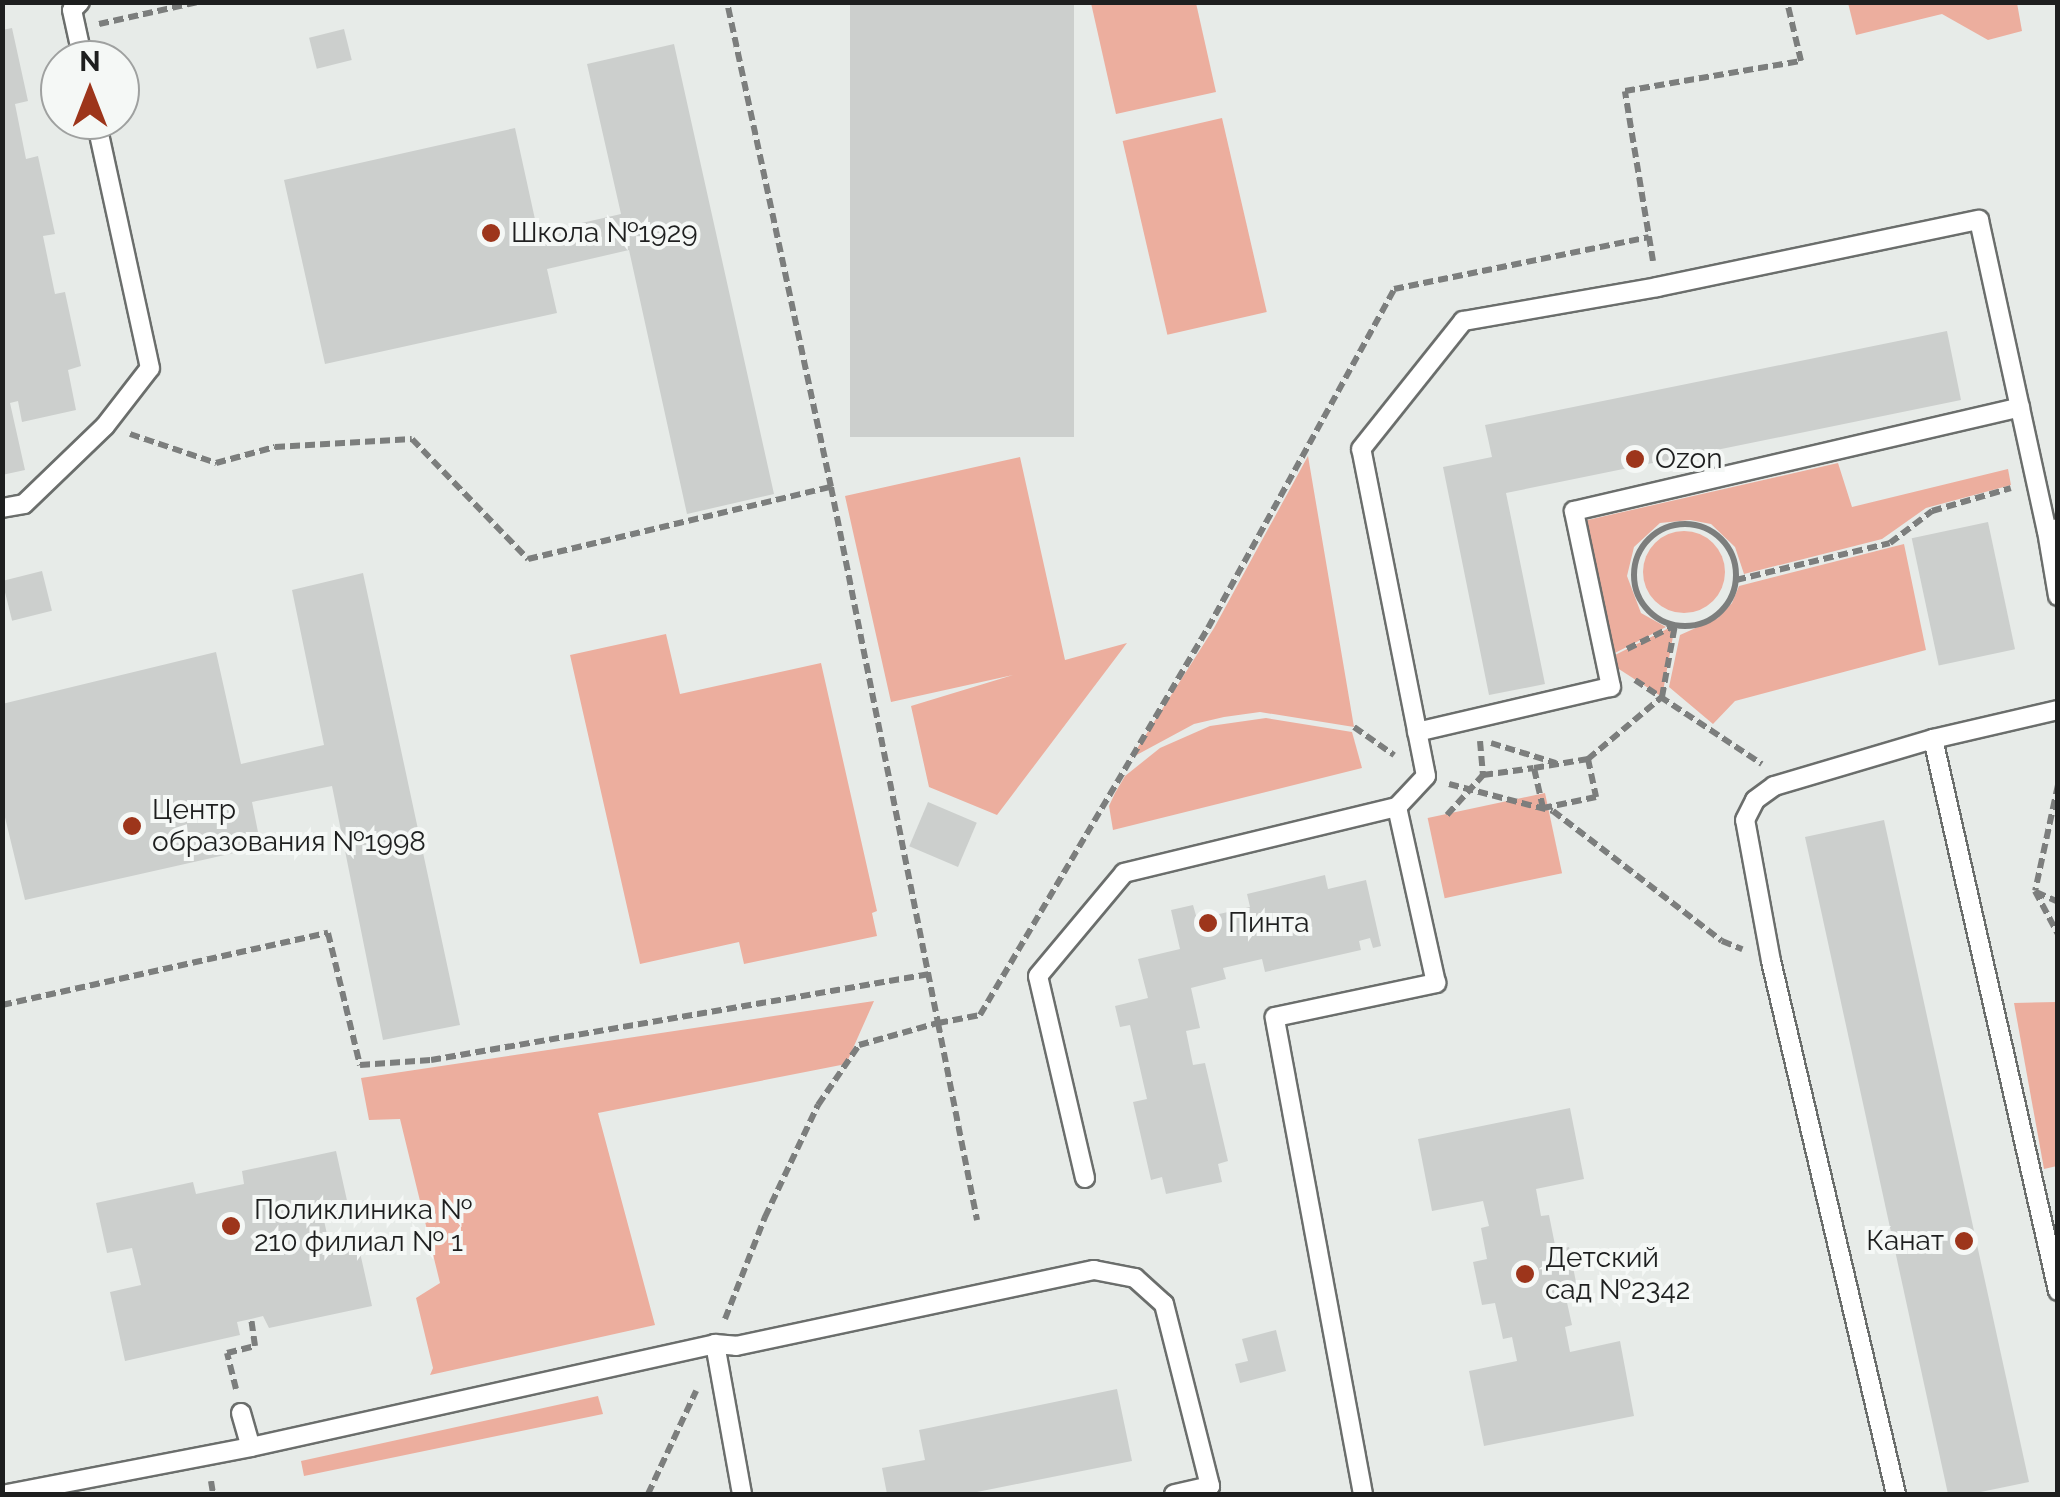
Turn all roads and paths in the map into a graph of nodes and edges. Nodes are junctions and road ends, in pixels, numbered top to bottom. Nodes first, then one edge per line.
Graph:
1 (80, 2) edge
2 (198, 2) edge
3 (727, 2) edge
4 (1787, 2) edge
5 (76, 28) junction
6 (79, 40) edge
7 (100, 140) edge
8 (1649, 237) junction
9 (1658, 287) junction
10 (2020, 407) junction
11 (106, 426) junction
12 (2036, 480) junction
13 (831, 488) junction
14 (2, 508) edge
15 (2052, 530) edge
16 (1736, 580) junction
17 (2058, 596) edge
18 (1675, 625) junction
19 (1605, 660) junction
20 (1662, 697) junction
21 (2058, 710) edge
22 (1354, 728) dead end
23 (1417, 732) junction
24 (1480, 739) dead end
25 (1933, 739) junction
26 (1588, 759) junction
27 (1557, 764) junction
28 (1534, 768) junction
29 (1426, 776) junction
30 (1790, 782) junction
31 (2058, 785) edge
32 (1468, 791) junction
33 (1397, 807) junction
34 (1543, 808) junction
35 (1447, 814) dead end
36 (2035, 891) junction
37 (2058, 902) edge
38 (2058, 934) edge
39 (1771, 961) junction
40 (930, 974) junction
41 (2, 1005) edge
42 (938, 1023) junction
43 (1085, 1178) dead end
44 (977, 1220) dead end
45 (2058, 1290) edge
46 (251, 1318) dead end
47 (715, 1344) junction
48 (241, 1413) joint
49 (251, 1447) junction
50 (5, 1489) edge
51 (648, 1494) edge
52 (742, 1494) edge
53 (1174, 1494) edge
54 (1363, 1494) edge
55 (1896, 1494) edge

1 - 5 lane
2 - 5 path
3 - 13 path
4 - 8 path
5 - 6 lane
7 - 11 lane
8 - 9 path
8 - 42 path
9 - 10 lane
9 - 23 lane
10 - 12 lane
10 - 19 lane
11 - 13 path
11 - 14 lane
12 - 15 lane
12 - 16 path
13 - 40 path
15 - 17 lane
16 - 18 path
16 - 18 path
18 - 19 path
18 - 20 path
19 - 20 path
19 - 23 lane
20 - 26 path
20 - 30 path
21 - 25 lane
22 - 29 path
23 - 29 lane
24 - 27 path
25 - 30 lane
25 - 45 lane
26 - 27 path
26 - 34 path
27 - 28 path
28 - 32 path
28 - 34 path
29 - 32 path
29 - 33 lane
30 - 39 lane
31 - 36 path
32 - 34 path
32 - 35 path
33 - 43 lane
33 - 54 lane
34 - 39 path
36 - 37 path
36 - 38 path
39 - 55 lane
40 - 41 path
40 - 42 path
42 - 44 path
42 - 47 path
46 - 48 path
47 - 49 lane
47 - 51 path
47 - 52 lane
47 - 53 lane
48 - 49 lane
49 - 50 lane

